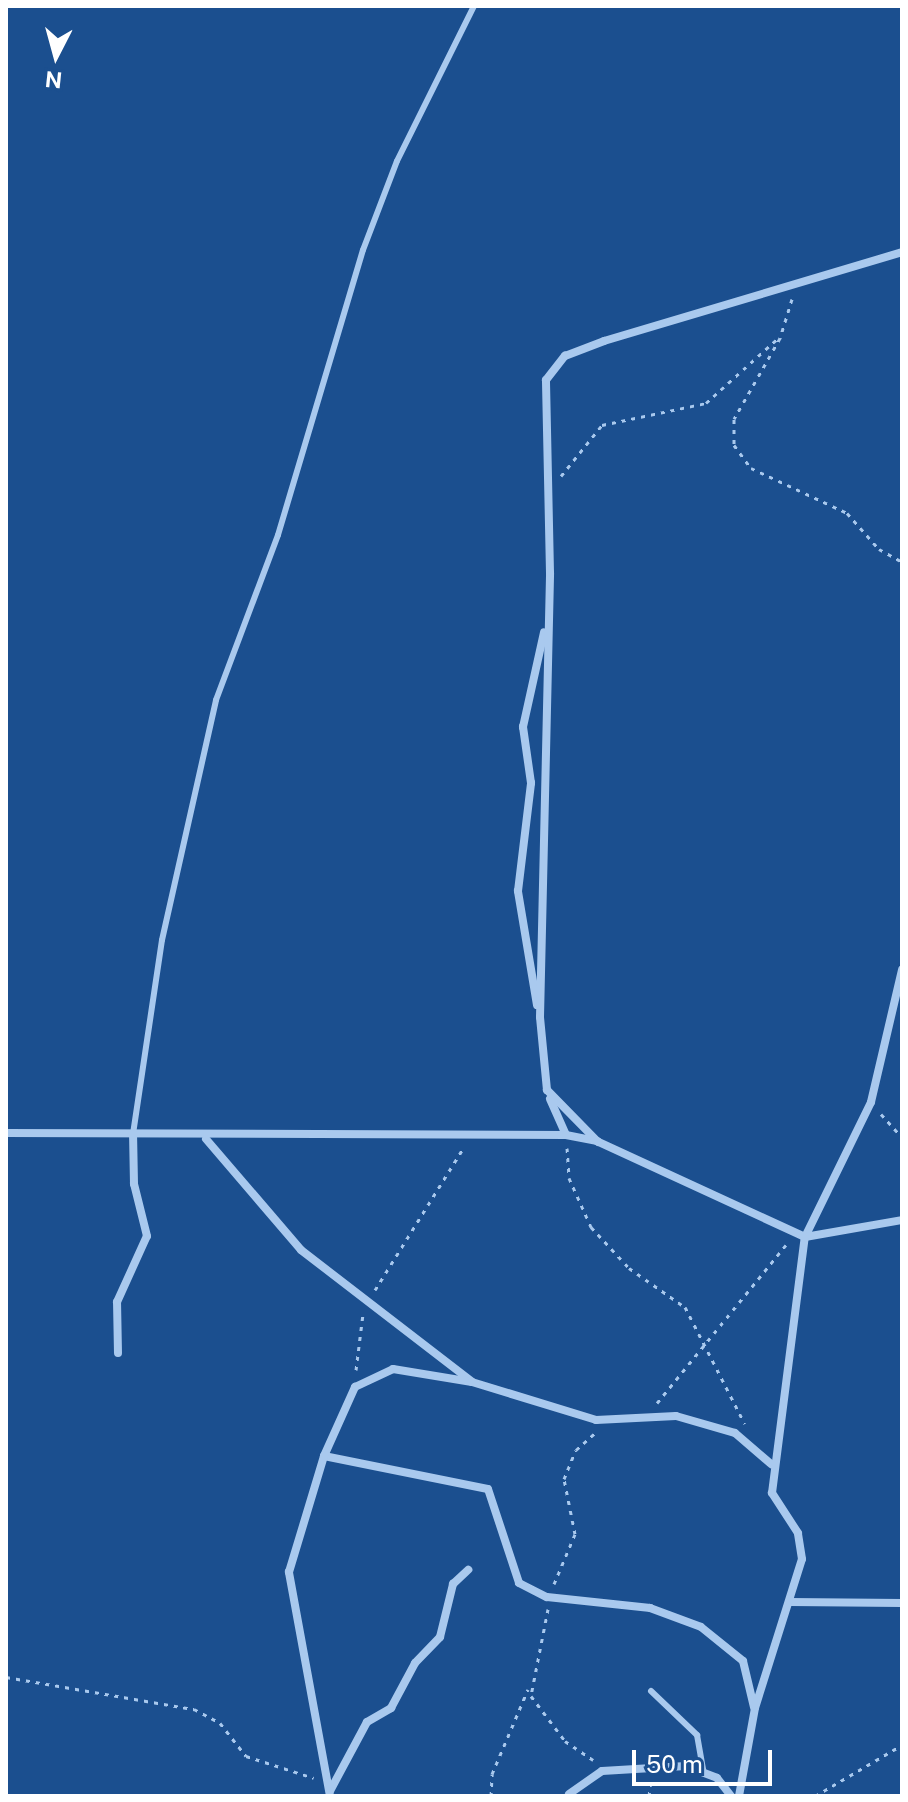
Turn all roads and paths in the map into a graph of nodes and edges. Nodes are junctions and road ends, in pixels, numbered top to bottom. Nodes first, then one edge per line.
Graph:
1 (474, 6) edge
2 (902, 252) edge
3 (796, 284) junction
4 (780, 338) junction
5 (548, 491) junction
6 (902, 562) edge
7 (547, 620) junction
8 (902, 970) edge
9 (540, 1017) junction
10 (547, 1090) junction
11 (871, 1102) junction
12 (6, 1133) edge
13 (133, 1134) junction
14 (566, 1135) junction
15 (470, 1137) junction
16 (902, 1137) edge
17 (206, 1139) junction
18 (598, 1142) junction
19 (902, 1220) edge
20 (794, 1227) junction
21 (805, 1237) junction
22 (367, 1303) junction
23 (702, 1347) junction
24 (118, 1353) dead end
25 (472, 1382) junction
26 (355, 1387) junction
27 (650, 1412) junction
28 (612, 1422) junction
29 (756, 1444) junction
30 (324, 1456) junction
31 (773, 1472) junction
32 (468, 1570) dead end
33 (547, 1597) junction
34 (790, 1602) junction
35 (902, 1603) edge
36 (6, 1677) edge
37 (530, 1685) junction
38 (651, 1691) dead end
39 (755, 1708) junction
40 (902, 1745) edge
41 (612, 1770) junction
42 (703, 1770) junction
43 (654, 1771) junction
44 (330, 1794) edge
45 (569, 1794) dead end
46 (491, 1796) edge
47 (649, 1796) edge
48 (731, 1796) edge
49 (739, 1796) edge
50 (815, 1796) edge

1 - 13 lane
2 - 3 street
3 - 4 path
3 - 5 street
4 - 5 path
4 - 6 path
5 - 7 street
7 - 9 street
7 - 9 street
8 - 11 street
9 - 10 street
10 - 14 street
10 - 18 street
11 - 16 path
11 - 21 street
12 - 13 street
13 - 17 street
13 - 24 street
14 - 15 street
14 - 18 street
14 - 23 path
15 - 17 street
15 - 22 path
17 - 22 street
18 - 20 street
19 - 21 street
20 - 21 street
20 - 23 path
21 - 31 street
22 - 25 street
22 - 26 path
23 - 27 path
23 - 29 path
25 - 26 street
25 - 28 street
26 - 30 street
27 - 28 street
27 - 29 street
28 - 33 path
29 - 31 street
30 - 33 street
30 - 44 street
31 - 34 street
32 - 44 street
33 - 37 path
33 - 39 street
34 - 35 street
34 - 39 street
36 - 44 path
37 - 41 path
37 - 46 path
38 - 42 lane
39 - 49 street
40 - 50 path
41 - 43 street
41 - 45 street
42 - 43 street
42 - 48 street
43 - 47 path

